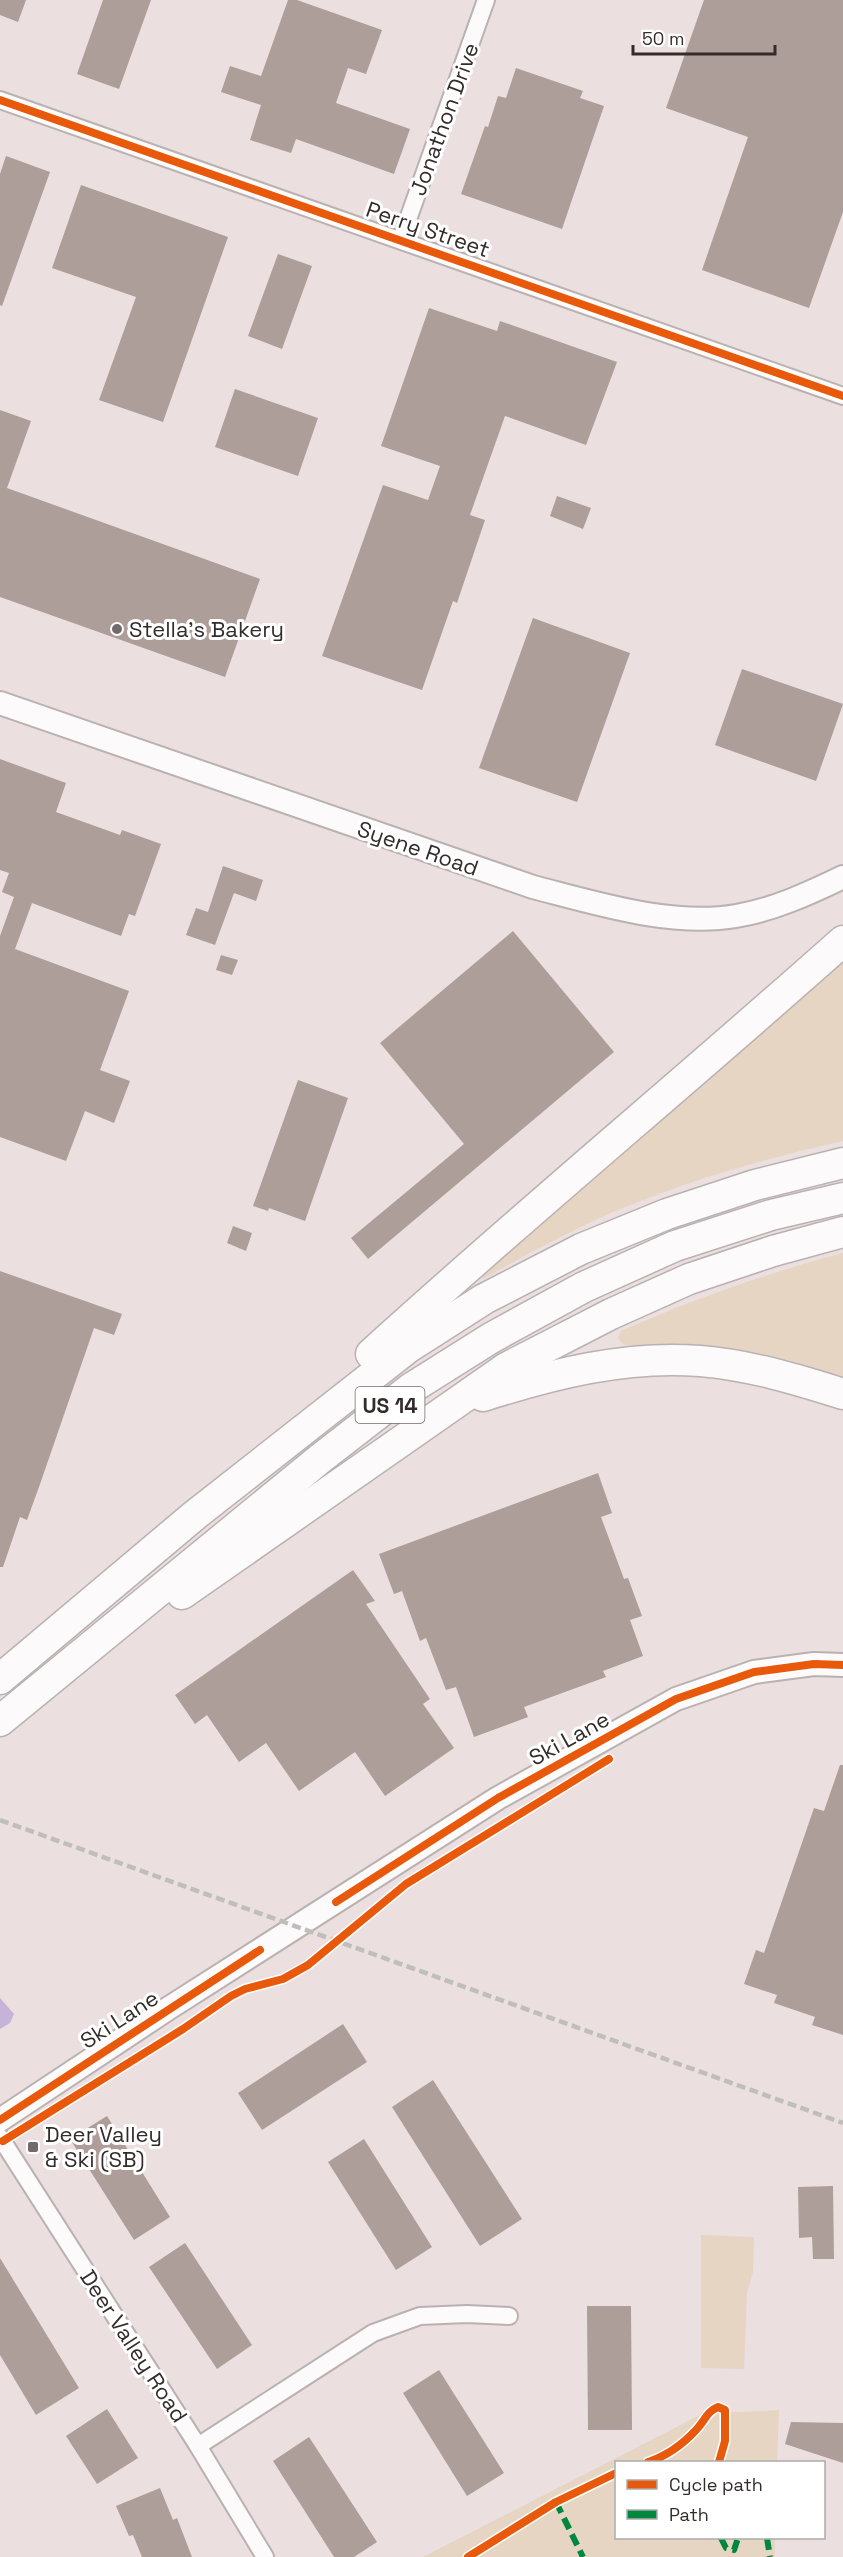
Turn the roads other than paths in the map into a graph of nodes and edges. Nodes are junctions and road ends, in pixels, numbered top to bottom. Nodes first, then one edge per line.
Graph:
1 (486, 0) edge
2 (0, 100) edge
3 (401, 239) junction
4 (843, 396) edge
5 (0, 704) edge
6 (843, 877) edge
7 (843, 941) edge
8 (843, 1163) edge
9 (843, 1198) edge
10 (843, 1232) edge
11 (843, 1394) edge
12 (448, 1407) junction
13 (195, 1515) junction
14 (843, 1665) edge
15 (0, 1679) edge
16 (0, 1721) edge
17 (0, 2120) edge
18 (0, 2137) edge
19 (509, 2316) dead end
20 (198, 2446) junction
21 (265, 2557) edge

1 - 3 street, Jonathon Drive
2 - 3 street, Perry Street
3 - 4 street, Perry Street
5 - 6 street, Syene Road
7 - 13 highway
8 - 13 highway, US 14
9 - 16 highway, US 14
10 - 12 highway, US 14
11 - 12 highway
12 - 16 highway, US 14
13 - 15 highway, US 14
14 - 17 street, Ski Lane
18 - 20 street, Deer Valley Road
19 - 20 street
20 - 21 street, Deer Valley Road

